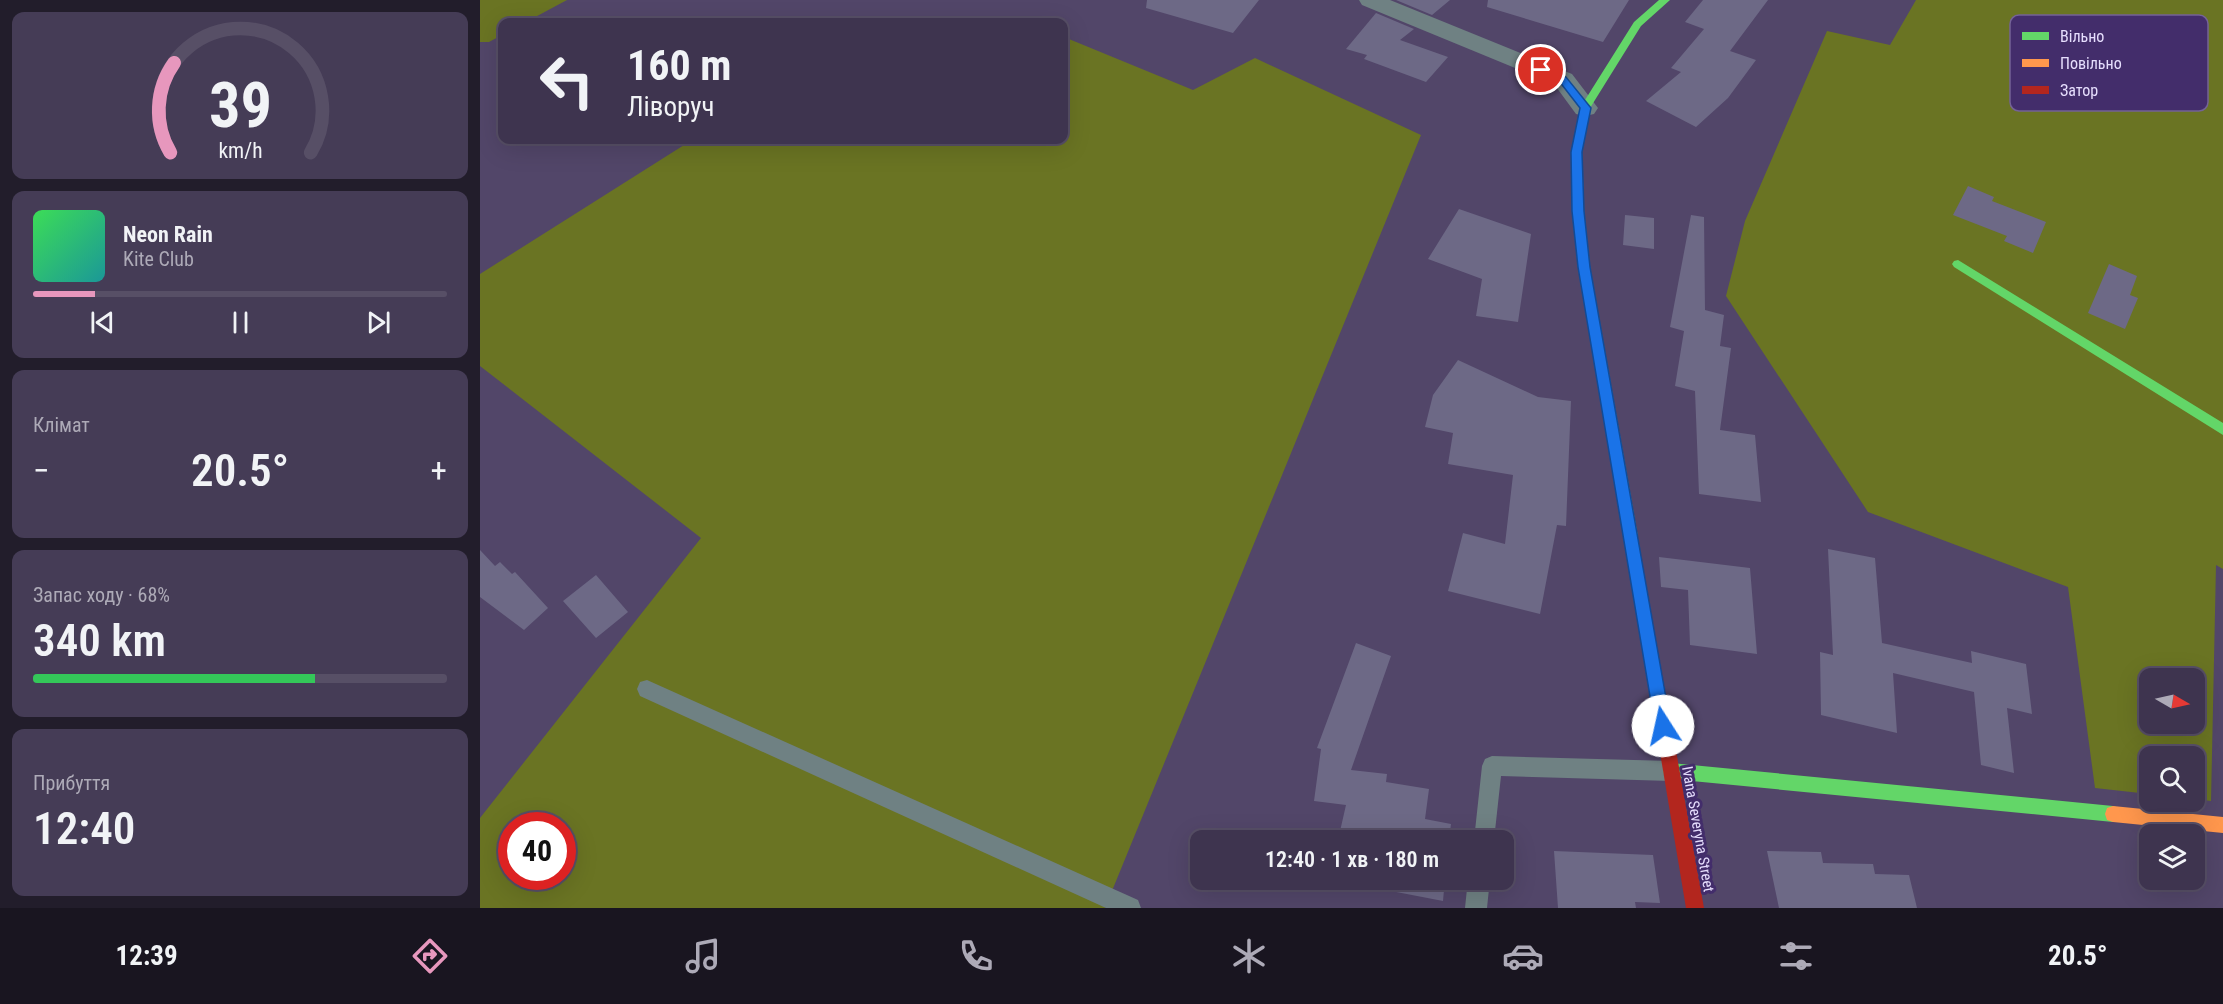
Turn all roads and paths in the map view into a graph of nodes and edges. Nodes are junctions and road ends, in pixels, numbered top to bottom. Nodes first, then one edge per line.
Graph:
1 (1370, 0) edge
2 (1665, 0) edge
3 (1586, 108) junction
4 (1958, 264) dead end
5 (2223, 430) edge
6 (647, 688) dead end
7 (1671, 771) junction
8 (2223, 825) edge
9 (1485, 830) edge
10 (1478, 890) edge
11 (1130, 908) edge
12 (1476, 908) edge
13 (1695, 908) edge

1 - 3 street
2 - 3 street, Ivana Severyna Street
3 - 7 street, Ivana Severyna Street
4 - 5 street
6 - 11 lane
7 - 8 street
7 - 9 lane
7 - 13 street, Ivana Severyna Street
10 - 12 lane

